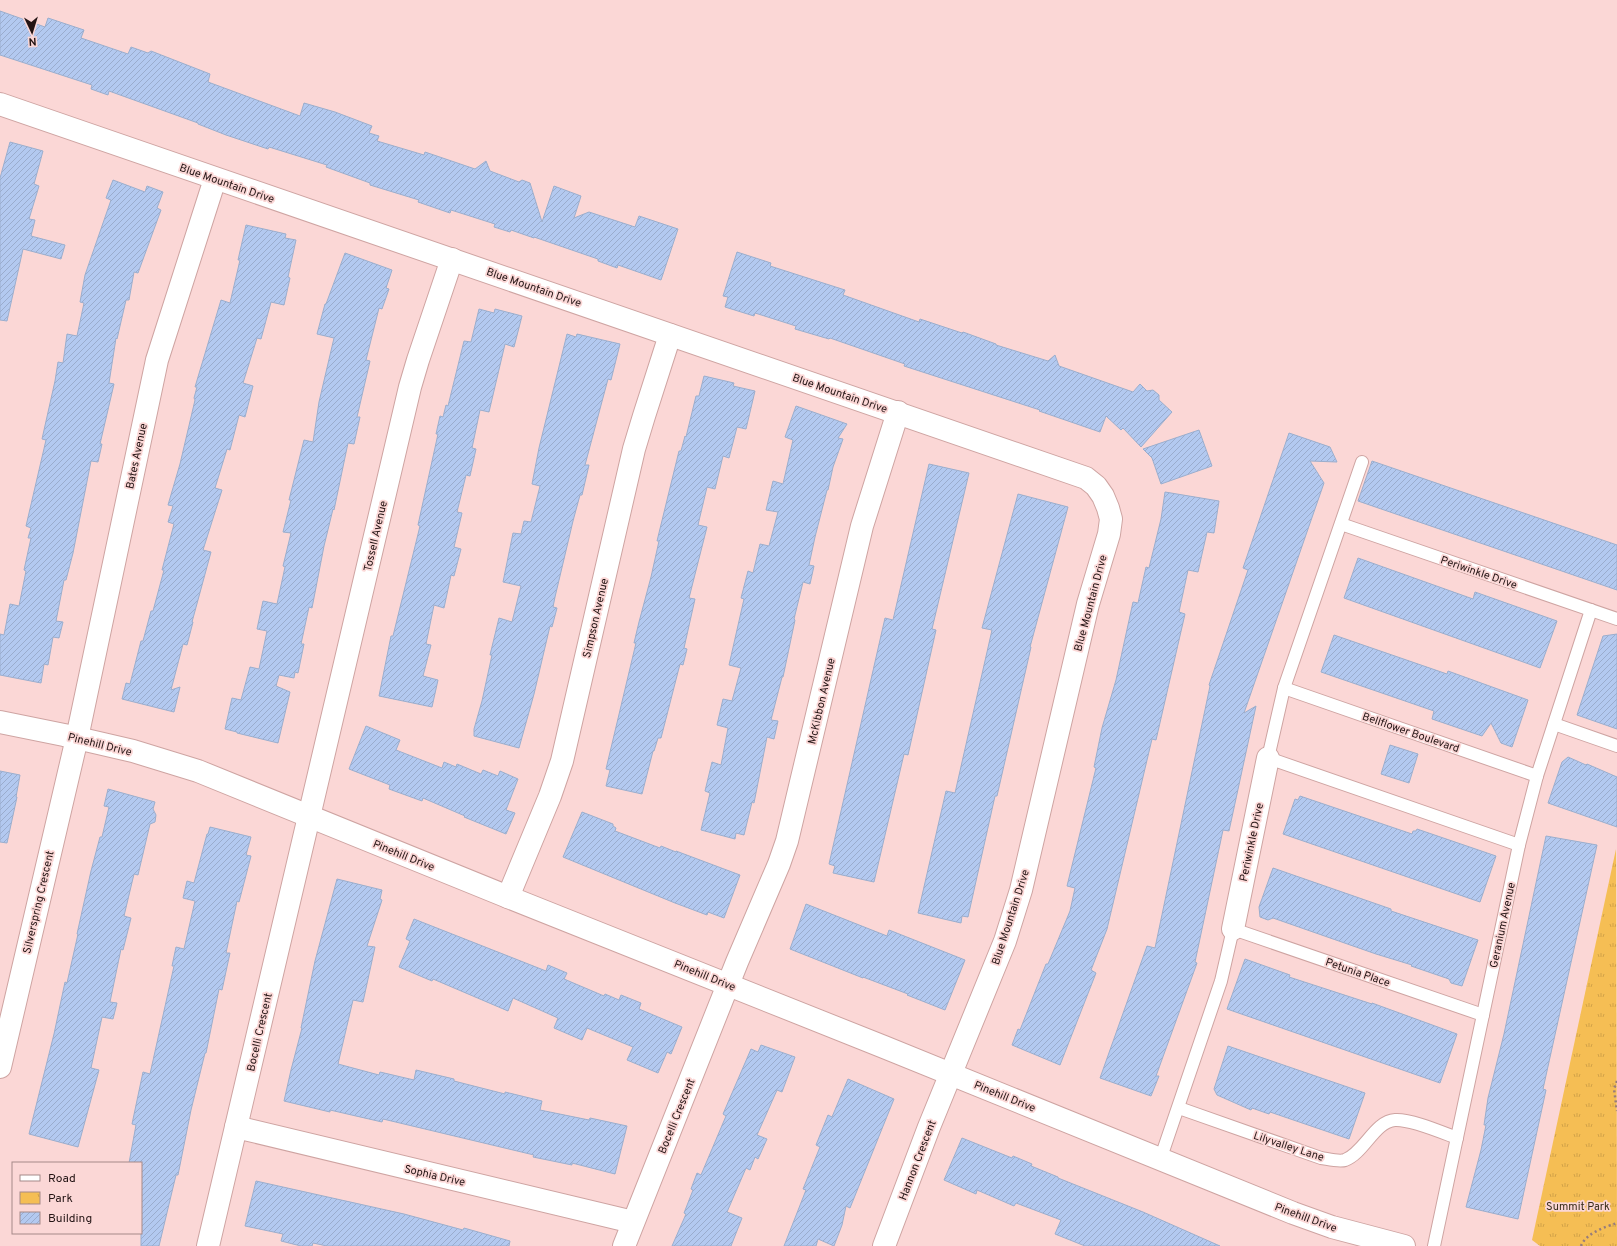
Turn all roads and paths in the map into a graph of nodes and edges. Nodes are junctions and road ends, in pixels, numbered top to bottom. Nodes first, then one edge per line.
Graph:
1 (0, 104) edge
2 (215, 179) junction
3 (452, 259) junction
4 (670, 335) junction
5 (898, 412) junction
6 (1362, 462) dead end
7 (1341, 524) junction
8 (1591, 610) junction
9 (1617, 619) edge
10 (1284, 688) junction
11 (0, 722) edge
12 (1554, 724) junction
13 (77, 738) junction
14 (1617, 746) edge
15 (1268, 758) junction
16 (1537, 776) junction
17 (309, 817) junction
18 (1519, 845) junction
19 (508, 897) junction
20 (1233, 929) junction
21 (728, 985) junction
22 (1483, 1015) junction
23 (0, 1067) edge
24 (951, 1074) junction
25 (1617, 1080) edge
26 (1179, 1108) junction
27 (1617, 1111) edge
28 (236, 1127) junction
29 (1457, 1138) junction
30 (1160, 1160) junction
31 (634, 1222) junction
32 (1617, 1223) edge
33 (208, 1246) edge
34 (624, 1246) edge
35 (884, 1246) edge
36 (1404, 1246) edge
37 (1434, 1246) edge
38 (1581, 1246) edge

1 - 2 street, Blue Mountain Drive
2 - 3 street, Blue Mountain Drive
2 - 13 street, Bates Avenue
3 - 4 street, Blue Mountain Drive
3 - 17 street, Tossell Avenue
4 - 5 street, Blue Mountain Drive
4 - 19 street, Simpson Avenue
5 - 21 street, McKibbon Avenue
5 - 24 street, Blue Mountain Drive
6 - 7 lane, Periwinkle Drive
7 - 8 lane, Periwinkle Drive
7 - 10 lane, Periwinkle Drive
8 - 9 lane, Periwinkle Drive
8 - 12 lane, Geranium Avenue
10 - 15 lane, Periwinkle Drive
10 - 16 lane, Bellflower Boulevard
11 - 13 street, Pinehill Drive
12 - 14 lane
12 - 16 lane, Geranium Avenue
13 - 17 street, Pinehill Drive
13 - 23 street, Silverspring Crescent
15 - 18 lane
15 - 20 street, Periwinkle Drive
16 - 18 lane, Geranium Avenue
17 - 19 street, Pinehill Drive
17 - 28 street, Bocelli Crescent
18 - 22 lane, Geranium Avenue
19 - 21 street, Pinehill Drive
20 - 22 lane, Petunia Place
20 - 26 lane, Periwinkle Drive
21 - 24 street, Pinehill Drive
21 - 31 street, Bocelli Crescent
22 - 29 lane, Geranium Avenue
24 - 30 street, Pinehill Drive
24 - 35 street, Hannon Crescent
25 - 27 path
26 - 29 lane, Lilyvalley Lane
26 - 30 lane, Periwinkle Drive
28 - 31 street, Sophia Drive
28 - 33 street, Bocelli Crescent
29 - 37 lane, Geranium Avenue
30 - 36 street, Pinehill Drive
31 - 34 street, Bocelli Crescent
32 - 38 path

